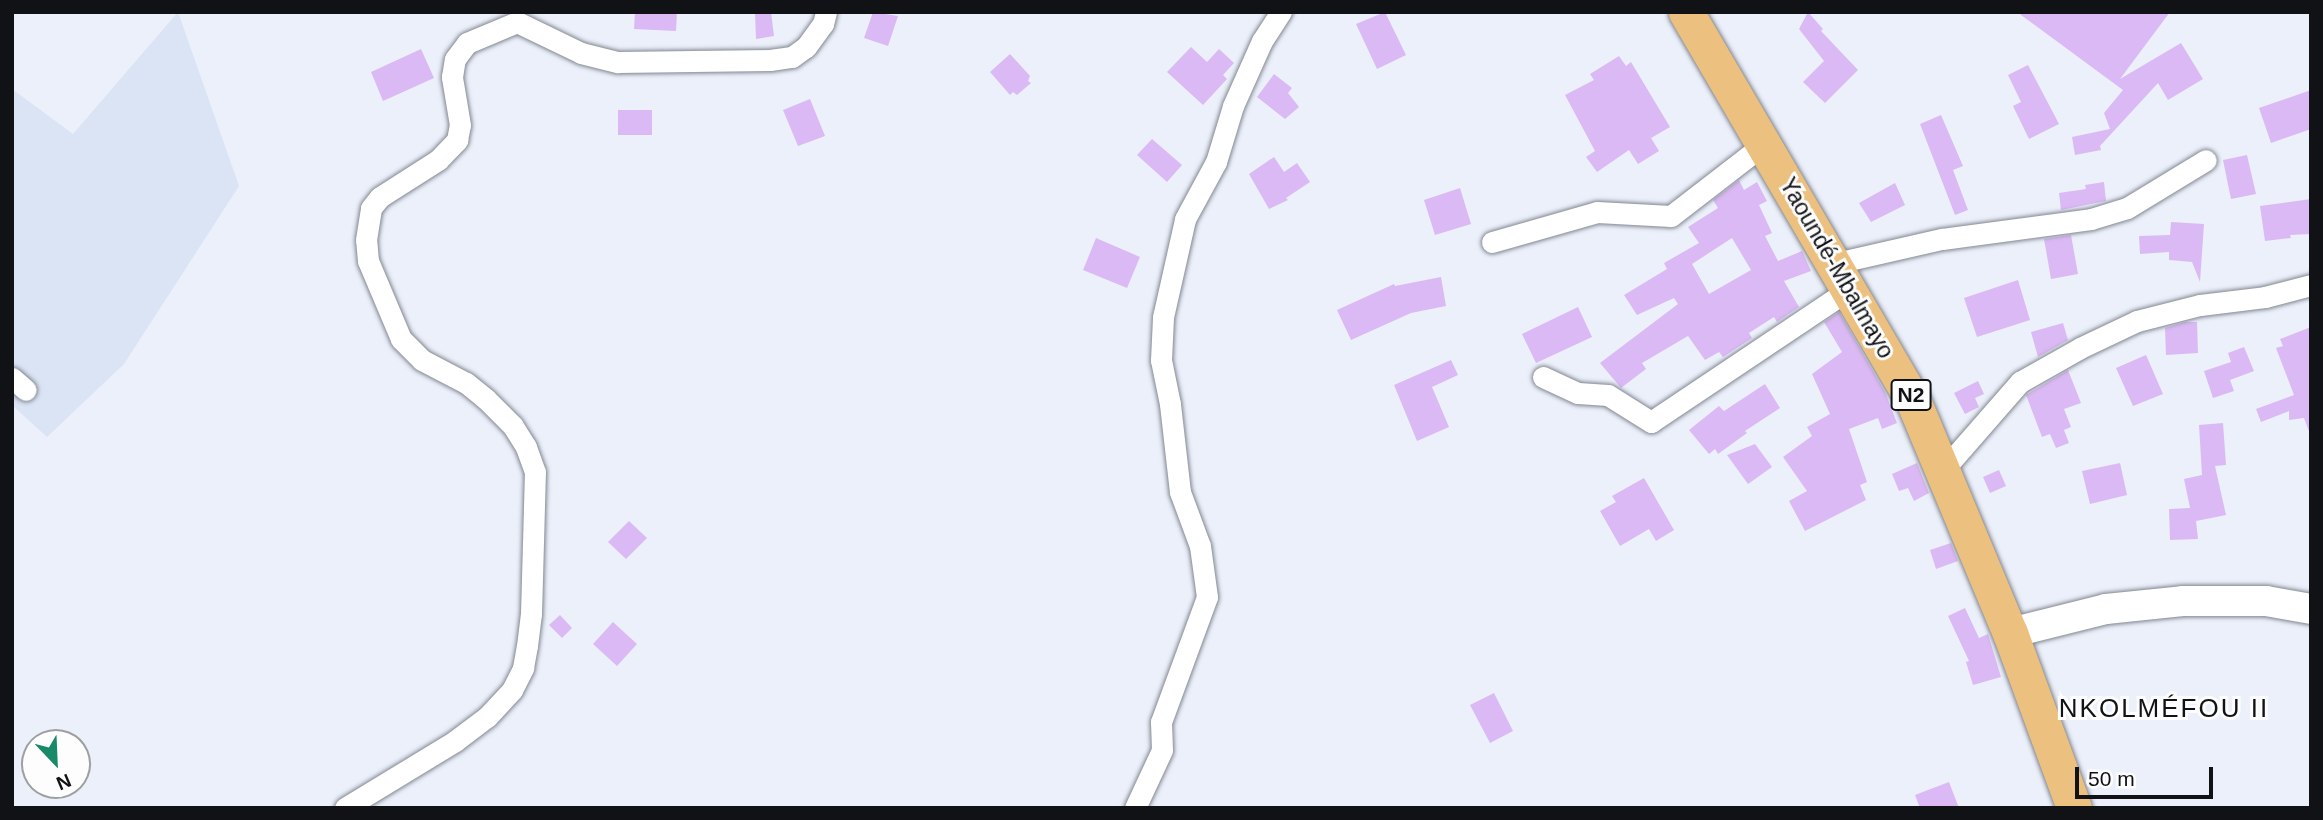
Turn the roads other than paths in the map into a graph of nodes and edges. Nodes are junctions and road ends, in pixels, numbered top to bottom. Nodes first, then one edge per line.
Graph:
1 (826, 12) edge
2 (1281, 12) edge
3 (1686, 12) edge
4 (517, 17) edge
5 (1764, 144) junction
6 (2206, 160) dead end
7 (1492, 242) dead end
8 (1843, 276) junction
9 (2311, 285) edge
10 (1543, 377) dead end
11 (1944, 469) junction
12 (2311, 609) edge
13 (2011, 633) junction
14 (345, 808) edge
15 (1135, 808) edge
16 (2074, 808) edge

1 - 4 street
2 - 15 street
3 - 5 highway, Yaoundé-Mbalmayo / N2
4 - 14 street
5 - 7 street
5 - 8 highway, Yaoundé-Mbalmayo / N2
6 - 8 street
8 - 10 street
8 - 11 highway, Yaoundé-Mbalmayo / N2
9 - 11 street
11 - 13 highway, Yaoundé-Mbalmayo / N2
12 - 13 main road
13 - 16 highway, Yaoundé-Mbalmayo / N2

